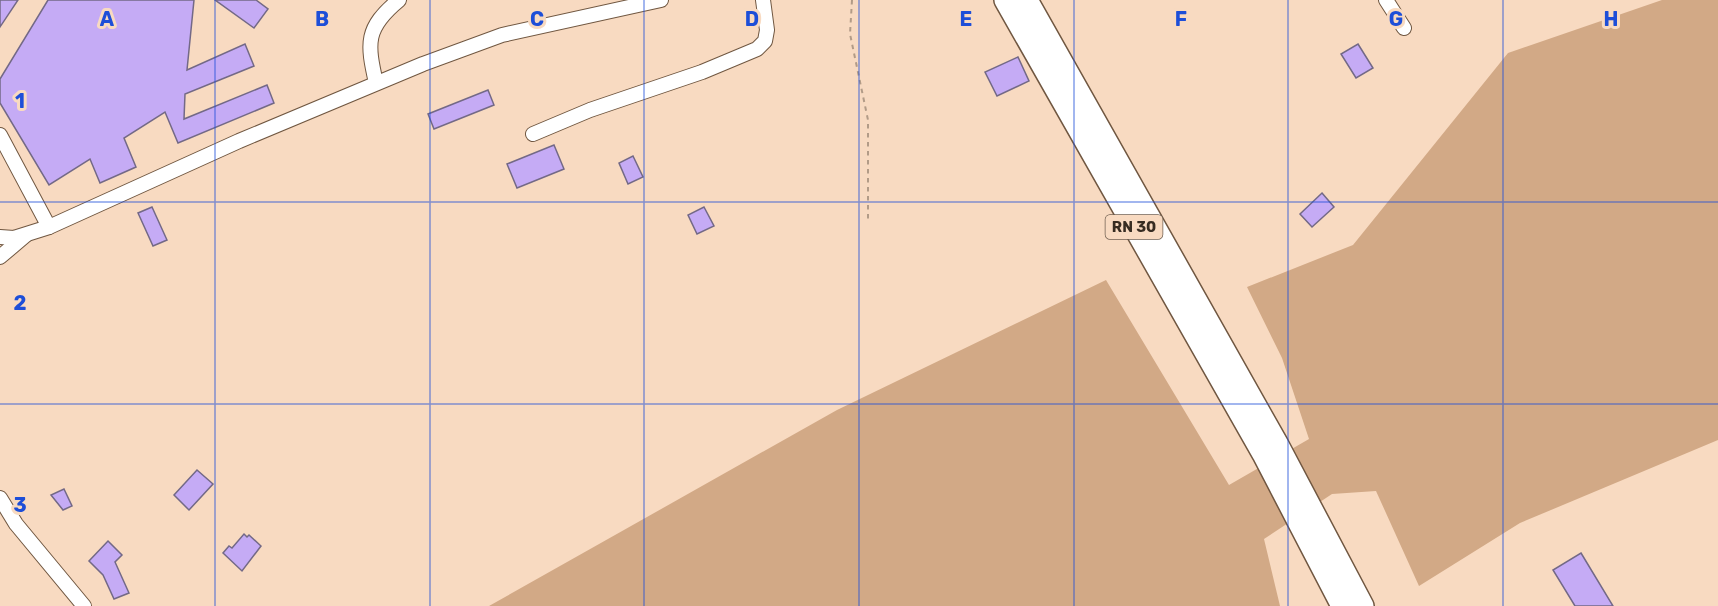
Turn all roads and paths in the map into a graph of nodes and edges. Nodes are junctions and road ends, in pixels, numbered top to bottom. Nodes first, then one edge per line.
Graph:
1 (661, 0) edge
2 (763, 0) edge
3 (852, 0) edge
4 (1005, 0) edge
5 (1027, 0) edge
6 (1386, 0) edge
7 (391, 2) edge
8 (620, 5) edge
9 (1404, 28) dead end
10 (376, 83) junction
11 (533, 134) dead end
12 (0, 135) edge
13 (868, 223) dead end
14 (49, 227) junction
15 (27, 234) junction
16 (0, 237) edge
17 (0, 257) edge
18 (1271, 450) junction
19 (0, 498) edge
20 (1307, 518) junction
21 (84, 606) edge
22 (1342, 606) edge
23 (1363, 606) edge

1 - 8 street
2 - 11 street
3 - 13 path
4 - 18 main road, RN 30 / RN 30
5 - 18 main road, RN 30
6 - 9 street
7 - 10 street
8 - 10 street
10 - 14 street
12 - 14 street
14 - 15 street
15 - 16 street
15 - 17 street
18 - 20 main road, RN 30 / RN 30
19 - 21 street
20 - 22 main road, RN 30 / RN 30
20 - 23 main road, RN 30

